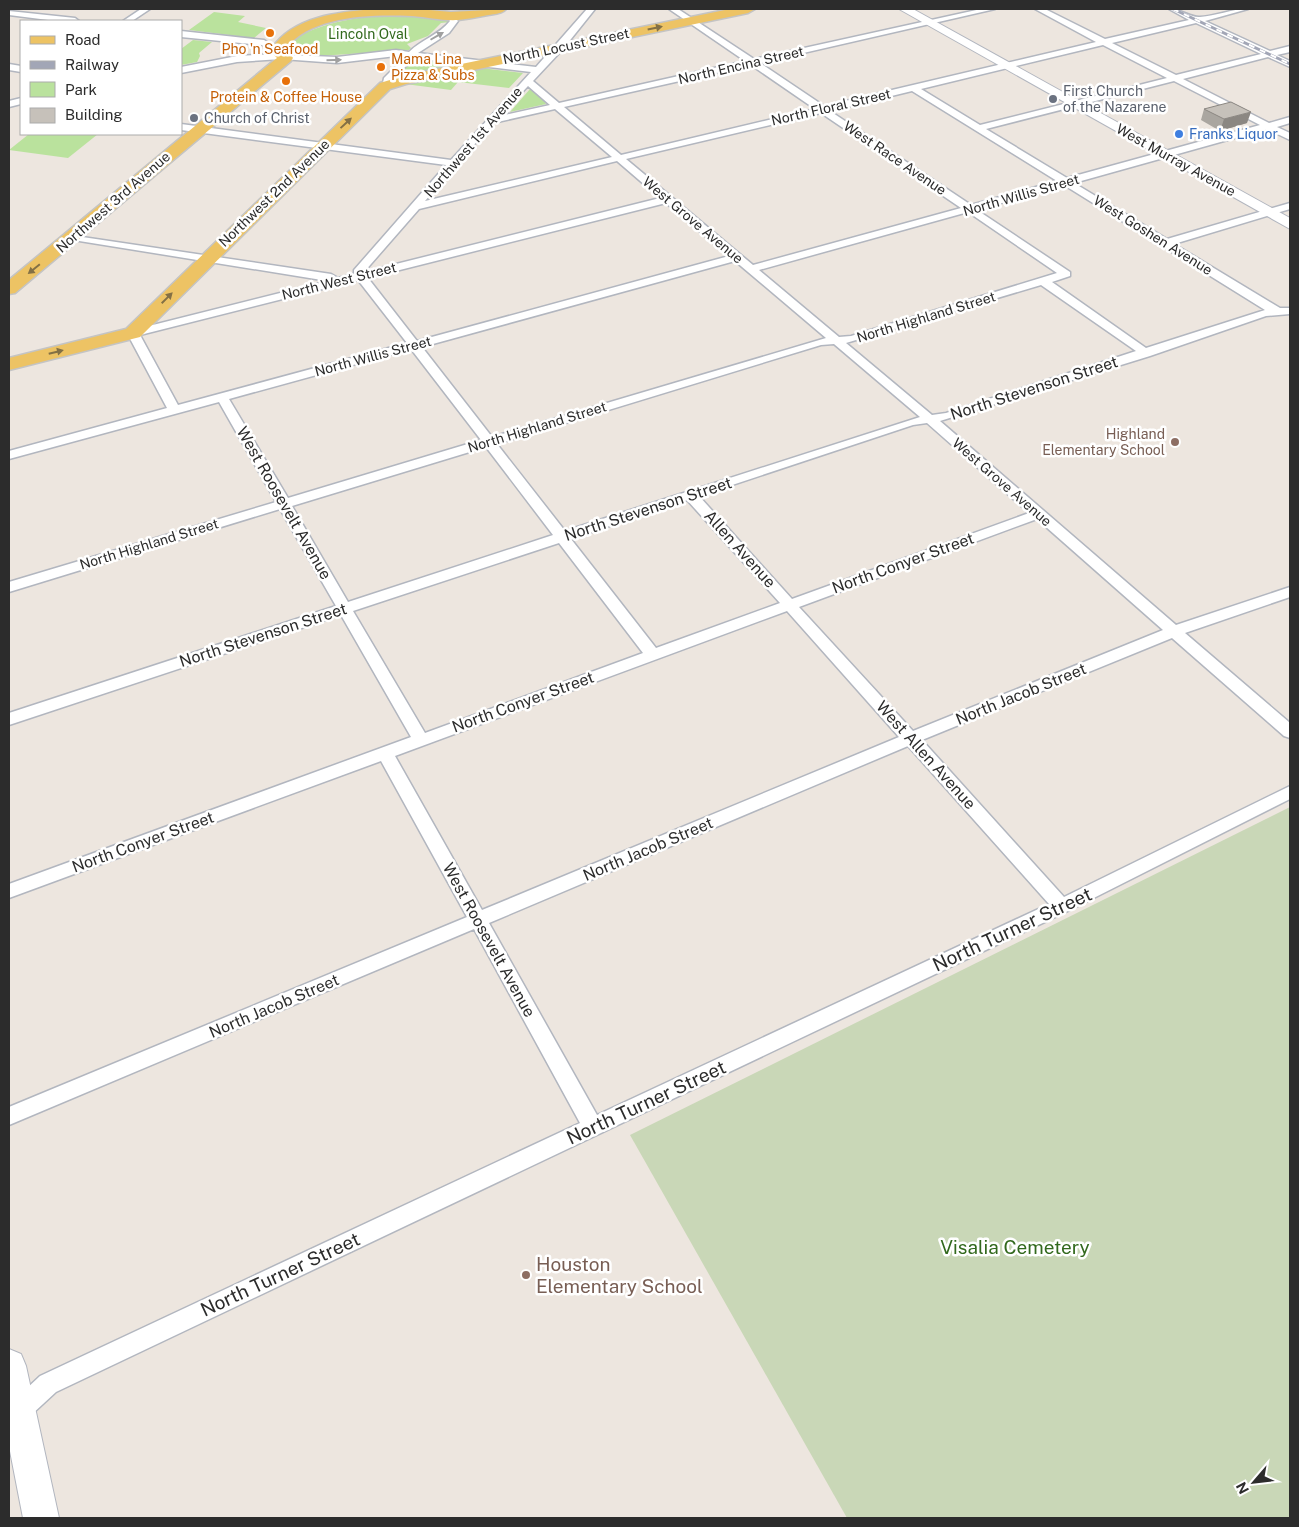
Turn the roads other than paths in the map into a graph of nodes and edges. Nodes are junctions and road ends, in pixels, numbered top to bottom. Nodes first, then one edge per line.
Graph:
1 (146, 9) edge
2 (404, 9) edge
3 (499, 9) edge
4 (591, 9) edge
5 (673, 9) edge
6 (748, 9) edge
7 (905, 9) edge
8 (991, 9) edge
9 (1040, 9) edge
10 (1173, 9) edge
11 (1244, 9) edge
12 (355, 12) edge
13 (419, 12) junction
14 (9, 13) edge
15 (452, 16) junction
16 (67, 20) edge
17 (129, 20) edge
18 (1196, 20) junction
19 (691, 21) junction
20 (929, 22) junction
21 (182, 34) edge
22 (1103, 42) junction
23 (560, 47) junction
24 (1290, 49) edge
25 (275, 50) junction
26 (414, 54) junction
27 (1271, 54) junction
28 (237, 59) junction
29 (752, 62) junction
30 (484, 63) junction
31 (1290, 64) edge
32 (1005, 65) junction
33 (182, 70) edge
34 (537, 70) junction
35 (1175, 78) junction
36 (528, 81) junction
37 (385, 86) junction
38 (913, 88) junction
39 (1074, 104) junction
40 (557, 106) junction
41 (822, 109) junction
42 (1290, 120) edge
43 (490, 121) junction
44 (1269, 126) junction
45 (182, 127) edge
46 (979, 128) junction
47 (198, 129) junction
48 (1290, 137) edge
49 (322, 145) junction
50 (1166, 155) junction
51 (619, 157) junction
52 (454, 163) junction
53 (1066, 182) junction
54 (669, 199) junction
55 (418, 206) junction
56 (1290, 206) edge
57 (971, 209) junction
58 (1269, 212) junction
59 (1290, 224) edge
60 (73, 237) junction
61 (1166, 243) junction
62 (207, 258) junction
63 (738, 258) junction
64 (751, 269) junction
65 (1066, 274) joint
66 (361, 276) junction
67 (335, 282) junction
68 (1043, 282) junction
69 (9, 289) edge
70 (1284, 311) edge
71 (1290, 320) edge
72 (133, 333) junction
73 (837, 341) junction
74 (416, 345) junction
75 (1146, 353) junction
76 (9, 364) edge
77 (222, 397) junction
78 (174, 410) junction
79 (931, 420) junction
80 (489, 442) junction
81 (9, 455) edge
82 (690, 495) junction
83 (285, 503) junction
84 (1038, 514) junction
85 (563, 537) junction
86 (9, 587) edge
87 (1290, 592) edge
88 (790, 604) junction
89 (344, 608) junction
90 (1174, 631) junction
91 (652, 655) junction
92 (9, 719) edge
93 (1290, 732) edge
94 (912, 738) junction
95 (421, 740) junction
96 (385, 753) junction
97 (1290, 792) edge
98 (9, 891) edge
99 (1062, 906) junction
100 (478, 920) junction
101 (9, 1116) edge
102 (593, 1127) junction
103 (9, 1366) edge
104 (13, 1416) edge
105 (41, 1518) edge

1 - 17 street
2 - 13 street
3 - 15 main road
4 - 23 street, Northwest 1st Avenue
5 - 19 street, West Race Avenue
6 - 19 main road, North Locust Street
7 - 20 main road, West Murray Avenue
8 - 20 street, North Encina Street
9 - 22 street
10 - 18 street
11 - 18 street, North Floral Street
12 - 13 main road
12 - 25 main road
13 - 15 main road
14 - 16 street
26 -> 15 street
18 - 22 street, North Floral Street
18 - 27 street
23 -> 19 main road, North Locust Street
19 - 29 street, West Race Avenue
20 - 29 street, North Encina Street
20 - 32 main road, West Murray Avenue
21 - 25 street
22 - 32 street, North Floral Street
22 - 35 street
23 - 30 main road, North Locust Street
23 - 34 street, Northwest 1st Avenue
24 - 27 street
25 -> 26 street
25 - 28 street
25 - 28 street
25 - 47 main road, Northwest 3rd Avenue
26 - 30 street
26 - 37 street, Northwest 2nd Avenue
27 - 31 street
27 - 35 street
28 - 33 street
29 - 40 street, North Encina Street
29 - 41 street, West Race Avenue
30 - 34 street
30 - 37 main road, North Locust Street
32 - 38 street, North Floral Street
32 - 39 main road, West Murray Avenue
34 - 36 street, Northwest 1st Avenue
35 - 39 street
35 - 44 street
36 - 40 street, West Grove Avenue
36 - 43 street, Northwest 1st Avenue
49 -> 37 main road, Northwest 2nd Avenue
38 - 41 street, North Floral Street
38 - 46 street, West Goshen Avenue
39 - 46 street
39 - 50 main road, West Murray Avenue
40 - 43 street, North Encina Street
40 - 51 street, West Grove Avenue
41 - 51 street, North Floral Street
41 - 57 street, West Race Avenue
42 - 44 street, North Willis Street
43 - 52 street, Northwest 1st Avenue
44 - 48 street
44 - 50 street, North Willis Street
45 - 47 street
46 - 53 street, West Goshen Avenue
47 - 49 street
47 - 60 main road, Northwest 3rd Avenue
49 - 52 street
49 - 62 main road, Northwest 2nd Avenue
50 - 53 street, North Willis Street
50 - 58 main road, West Murray Avenue
51 - 54 street, West Grove Avenue
51 - 55 street, North Floral Street
52 - 55 street, Northwest 1st Avenue
53 - 57 street, North Willis Street
53 - 61 street, West Goshen Avenue
54 - 63 street, West Grove Avenue
54 - 66 street, North West Street
55 - 66 street, Northwest 1st Avenue
56 - 58 street
57 - 64 street, North Willis Street
57 - 65 street, West Race Avenue
58 - 59 main road, West Murray Avenue
58 - 61 street
60 - 62 street
60 -> 69 main road, Northwest 3rd Avenue
61 - 70 street, West Goshen Avenue
62 - 67 street
72 -> 62 main road, Northwest 2nd Avenue
63 - 64 street, West Grove Avenue
63 - 74 street, North Willis Street
64 - 73 street, West Grove Avenue
65 - 68 street, North Highland Street
66 - 67 street, North West Street
66 - 74 street
67 - 72 street, North West Street
68 - 73 street, North Highland Street
68 - 75 street
70 - 71 street, West Goshen Avenue
70 - 75 street, North Stevenson Street
76 -> 72 main road, North West Street
72 - 78 street
73 - 79 street, West Grove Avenue
73 - 80 street, North Highland Street
74 - 77 street, North Willis Street
74 - 80 street
75 - 79 street, North Stevenson Street
77 - 78 street, North Willis Street
77 - 83 street, West Roosevelt Avenue
78 - 81 street, North Willis Street
79 - 82 street, North Stevenson Street
79 - 84 street, West Grove Avenue
80 - 83 street, North Highland Street
80 - 85 street
82 - 85 street, North Stevenson Street
82 - 88 street, Allen Avenue
83 - 86 street, North Highland Street
83 - 89 street, West Roosevelt Avenue
84 - 88 street, North Conyer Street
84 - 90 street, West Grove Avenue
85 - 89 street, North Stevenson Street
85 - 91 street
87 - 90 street, North Jacob Street
88 - 91 street, North Conyer Street
88 - 94 street, West Allen Avenue
89 - 92 street, North Stevenson Street
89 - 95 street, West Roosevelt Avenue
90 - 93 street, West Grove Avenue
90 - 94 street, North Jacob Street
91 - 95 street, North Conyer Street
94 - 99 street, West Allen Avenue
94 - 100 street, North Jacob Street
95 - 96 street, North Conyer Street
96 - 98 street, North Conyer Street
96 - 100 street, West Roosevelt Avenue
97 - 99 street, North Turner Street
99 - 102 street, North Turner Street
100 - 101 street, North Jacob Street
100 - 102 street, West Roosevelt Avenue
102 - 104 street, North Turner Street
103 - 104 main road
104 - 105 main road

